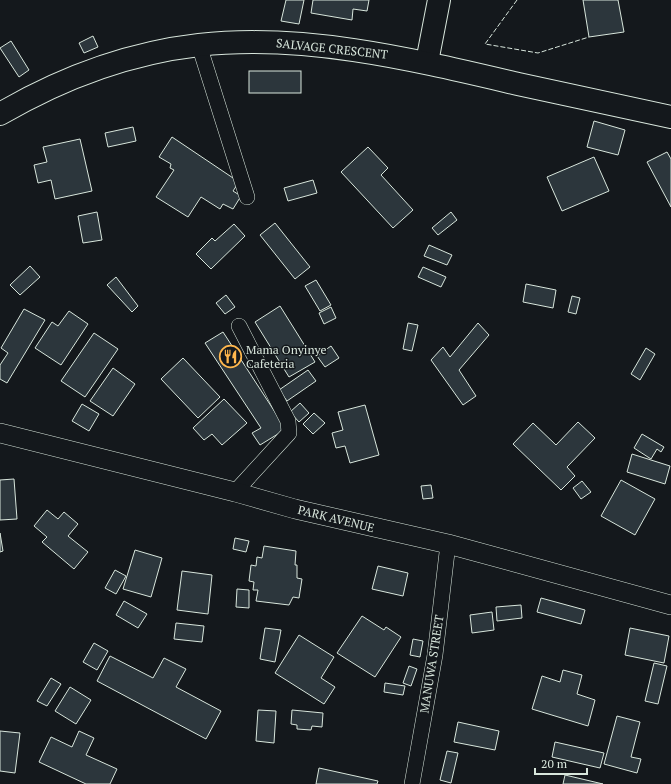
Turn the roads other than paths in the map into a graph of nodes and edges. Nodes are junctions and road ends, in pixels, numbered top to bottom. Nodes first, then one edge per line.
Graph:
1 (439, 0) edge
2 (199, 45) junction
3 (427, 62) junction
4 (0, 114) edge
5 (671, 116) edge
6 (247, 197) dead end
7 (239, 326) dead end
8 (0, 433) edge
9 (235, 492) junction
10 (448, 544) junction
11 (671, 605) edge
12 (412, 784) edge

1 - 3 main road
2 - 3 main road, SALVAGE CRESCENT
2 - 4 main road, SALVAGE CRESCENT
2 - 6 street
3 - 5 main road, SALVAGE CRESCENT
7 - 9 street
8 - 9 street, PARK AVENUE
9 - 10 street, PARK AVENUE
10 - 11 street, PARK AVENUE
10 - 12 street, MANUWA STREET

